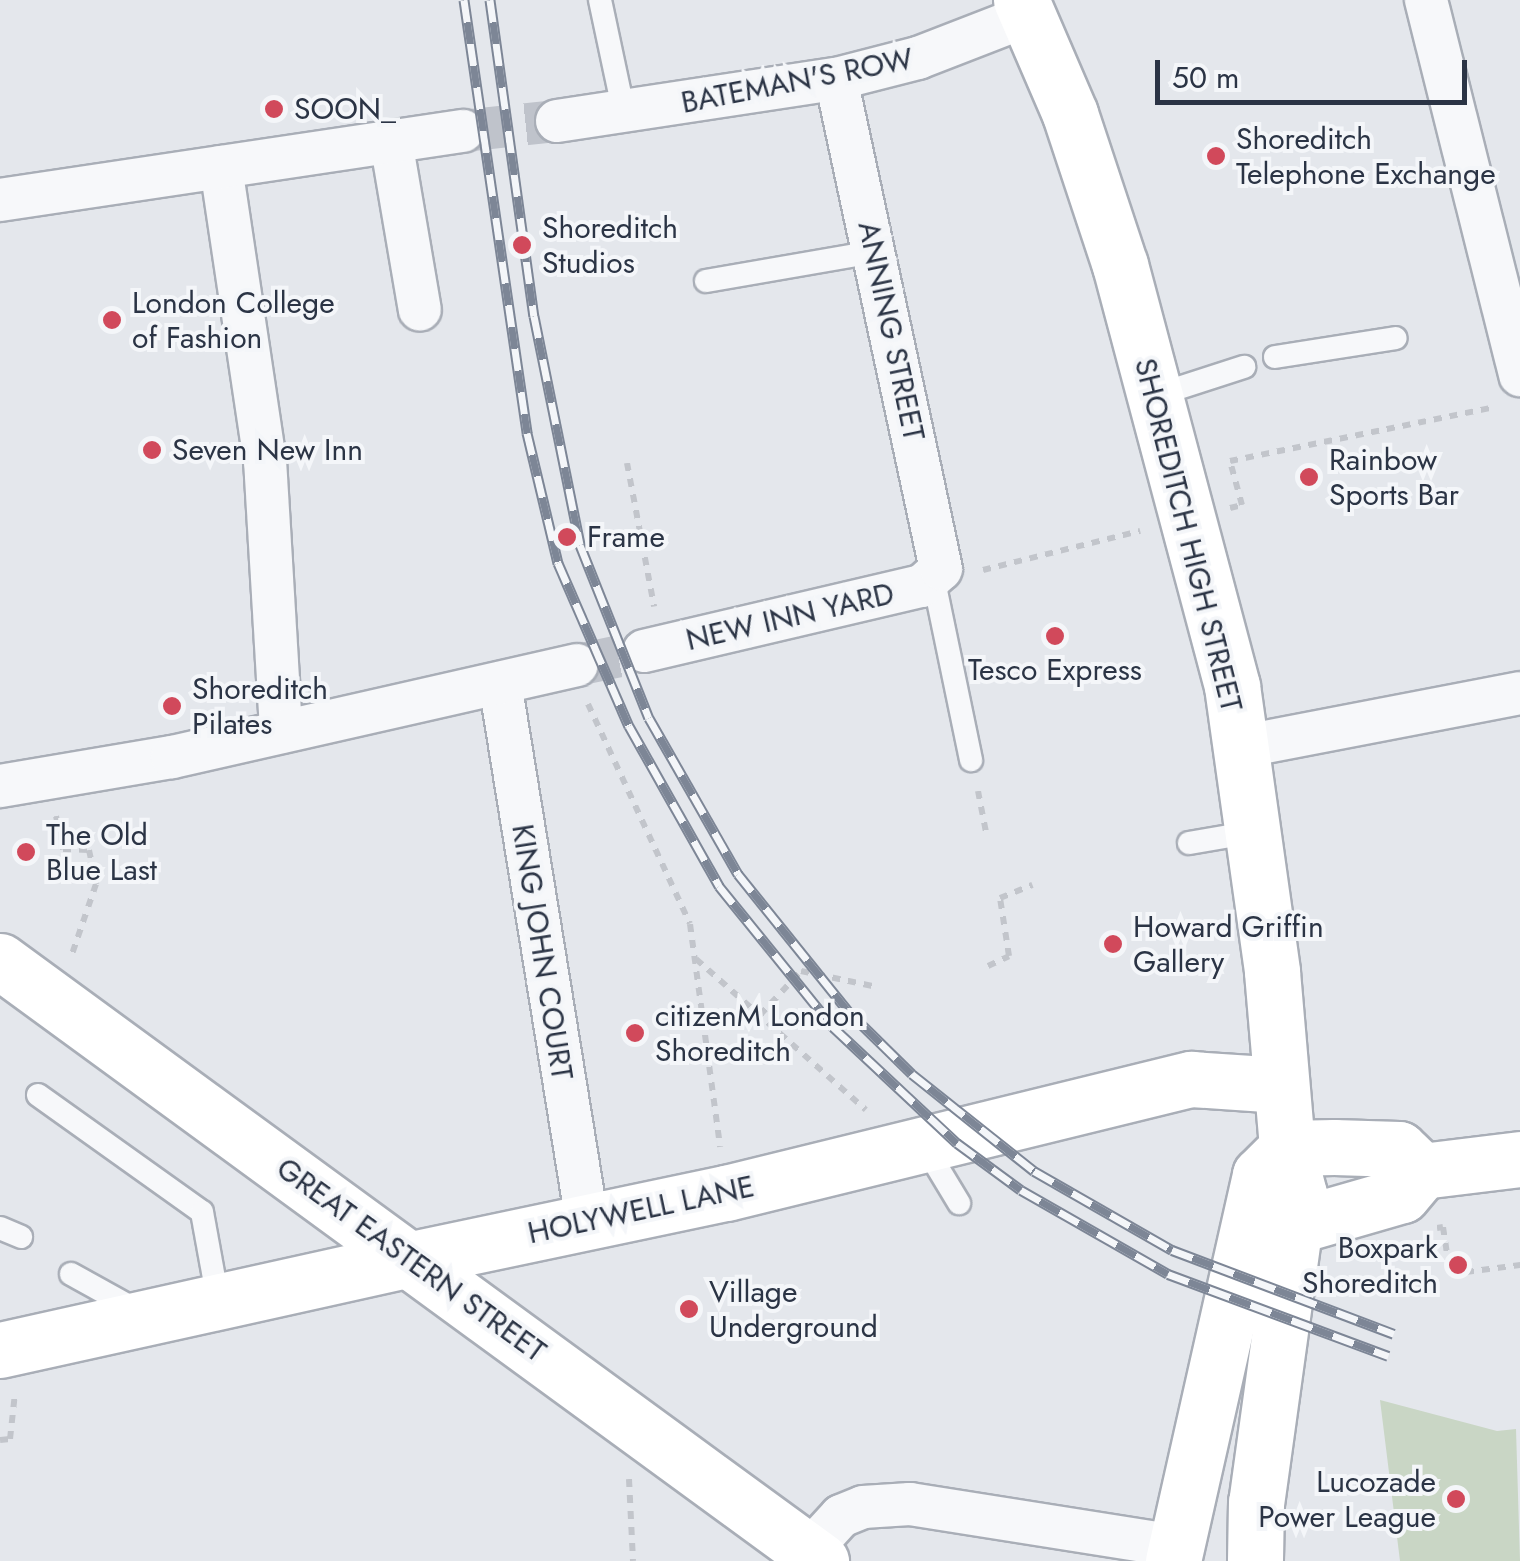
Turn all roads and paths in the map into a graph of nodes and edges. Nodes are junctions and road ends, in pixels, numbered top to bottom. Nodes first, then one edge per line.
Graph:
1 (600, 0) edge
2 (1426, 0) edge
3 (1025, 8) edge
4 (836, 79) junction
5 (624, 113) junction
6 (557, 121) tunnel mouth
7 (462, 132) tunnel mouth
8 (390, 141) junction
9 (221, 167) junction
10 (0, 200) edge
11 (874, 252) junction
12 (706, 281) dead end
13 (420, 310) dead end
14 (1396, 338) dead end
15 (1275, 357) dead end
16 (1244, 367) dead end
17 (1514, 389) edge
18 (1151, 397) junction
19 (626, 463) dead end
20 (1230, 508) dead end
21 (1142, 531) dead end
22 (936, 588) junction
23 (653, 600) dead end
24 (644, 651) tunnel mouth
25 (575, 665) joint
26 (500, 683) junction
27 (1520, 694) edge
28 (281, 732) junction
29 (1240, 747) junction
30 (972, 760) joint
31 (50, 778) junction
32 (0, 786) edge
33 (986, 832) dead end
34 (1252, 832) junction
35 (1189, 844) dead end
36 (1032, 885) dead end
37 (695, 958) junction
38 (0, 960) edge
39 (988, 966) dead end
40 (872, 986) dead end
41 (57, 998) junction
42 (760, 1015) junction
43 (1281, 1085) junction
44 (38, 1095) dead end
45 (902, 1134) junction
46 (1287, 1148) junction
47 (720, 1152) dead end
48 (1520, 1159) edge
49 (1422, 1172) junction
50 (959, 1203) dead end
51 (587, 1221) junction
52 (1298, 1225) junction
53 (1443, 1228) dead end
54 (412, 1259) junction
55 (1520, 1265) edge
56 (71, 1274) dead end
57 (218, 1300) junction
58 (150, 1317) junction
59 (7, 1373) edge
60 (626, 1418) junction
61 (0, 1440) edge
62 (1175, 1553) edge
63 (815, 1556) edge
64 (633, 1561) edge
65 (1255, 1561) edge

1 - 5 lane
2 - 17 street
3 - 4 street, BATEMAN'S ROW
3 - 18 main road, SHOREDITCH HIGH STREET
4 - 5 street, BATEMAN'S ROW
4 - 11 street, ANNING STREET
5 - 6 street, BATEMAN'S ROW
7 - 8 street
8 - 9 street
8 - 13 street
9 - 10 street
9 - 28 street
11 - 12 lane
11 - 22 street, ANNING STREET
14 - 15 lane
16 - 18 lane
17 - 20 path
18 - 29 main road, SHOREDITCH HIGH STREET
19 - 23 path
21 - 22 path, NEW INN YARD
22 - 24 street, NEW INN YARD
22 - 30 lane
25 - 26 street
25 - 37 path
26 - 28 street
26 - 51 street, KING JOHN COURT
27 - 29 street
28 - 31 street
29 - 34 main road, SHOREDITCH HIGH STREET
30 - 33 path
31 - 32 street
31 - 41 path
34 - 35 lane
34 - 43 main road, SHOREDITCH HIGH STREET
36 - 39 path
37 - 42 path
37 - 47 path
38 - 41 main road, GREAT EASTERN STREET
40 - 42 path
41 - 54 main road, GREAT EASTERN STREET
42 - 45 path
43 - 45 main road, HOLYWELL LANE
43 - 46 main road, SHOREDITCH HIGH STREET
44 - 57 lane
45 - 50 lane
45 - 51 main road, HOLYWELL LANE
46 - 49 main road
46 - 52 main road, SHOREDITCH HIGH STREET
46 - 62 main road
48 - 49 main road
49 - 52 main road
51 - 54 main road, HOLYWELL LANE
52 - 65 main road, SHOREDITCH HIGH STREET
53 - 55 path
54 - 57 main road, HOLYWELL LANE
54 - 60 main road, GREAT EASTERN STREET
56 - 58 lane
57 - 58 main road, HOLYWELL LANE
58 - 59 main road, HOLYWELL LANE
59 - 61 path
60 - 63 main road, GREAT EASTERN STREET
60 - 64 path
62 - 63 street

